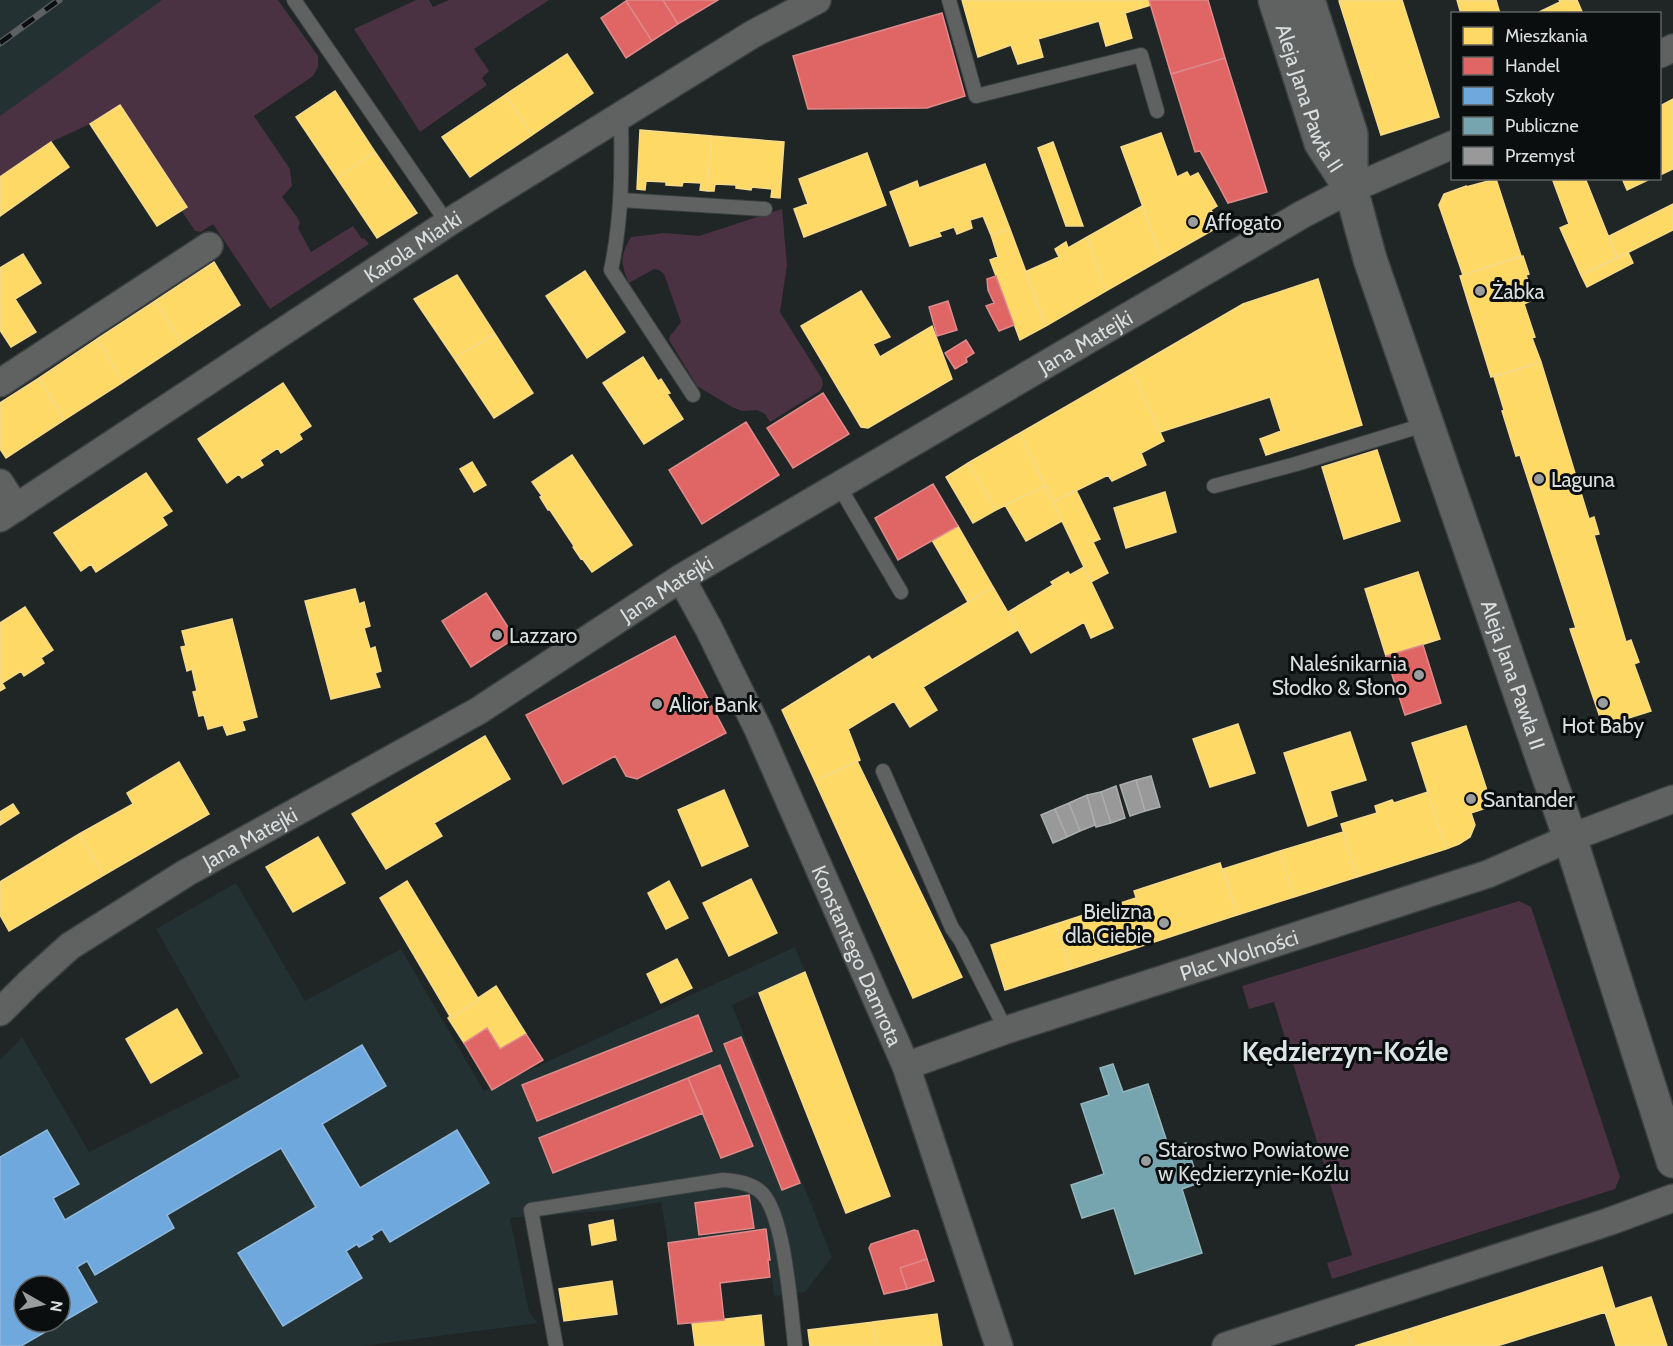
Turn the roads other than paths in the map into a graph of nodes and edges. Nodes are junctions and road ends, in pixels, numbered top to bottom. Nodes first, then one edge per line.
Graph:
1 (294, 0) edge
2 (817, 0) edge
3 (949, 0) edge
4 (1275, 0) edge
5 (1308, 0) edge
6 (1157, 111) dead end
7 (621, 116) junction
8 (1451, 145) edge
9 (1351, 189) junction
10 (621, 200) junction
11 (765, 209) dead end
12 (448, 224) junction
13 (209, 246) dead end
14 (0, 383) edge
15 (693, 395) dead end
16 (1427, 424) junction
17 (0, 483) edge
18 (839, 486) junction
19 (1214, 486) dead end
20 (8, 513) edge
21 (681, 578) junction
22 (901, 592) dead end
23 (883, 771) dead end
24 (1673, 799) edge
25 (1570, 838) junction
26 (0, 1012) edge
27 (1006, 1030) junction
28 (906, 1066) junction
29 (1673, 1161) edge
30 (1673, 1198) edge
31 (556, 1346) edge
32 (795, 1346) edge
33 (999, 1346) edge
34 (1226, 1346) edge

1 - 12 lane
2 - 7 street, Karola Miarki
3 - 6 lane
4 - 9 main road, Aleja Jana Pawła II
5 - 9 main road, Aleja Jana Pawła II
7 - 10 lane
7 - 12 street, Karola Miarki
8 - 9 street, Jana Matejki
9 - 16 main road, Aleja Jana Pawła II
9 - 18 street, Jana Matejki
10 - 11 lane
10 - 15 lane
12 - 20 street, Karola Miarki
13 - 14 street
16 - 19 lane
16 - 25 main road, Aleja Jana Pawła II
17 - 20 street, Karola Miarki
18 - 21 street, Jana Matejki
18 - 22 lane
21 - 26 street, Jana Matejki
21 - 28 street, Konstantego Damrota
23 - 27 lane
24 - 25 street, Plac Wolności
25 - 27 street, Plac Wolności
25 - 29 main road, Aleja Jana Pawła II
27 - 28 street, Plac Wolności
28 - 33 street, Konstantego Damrota
30 - 34 street
31 - 32 lane

